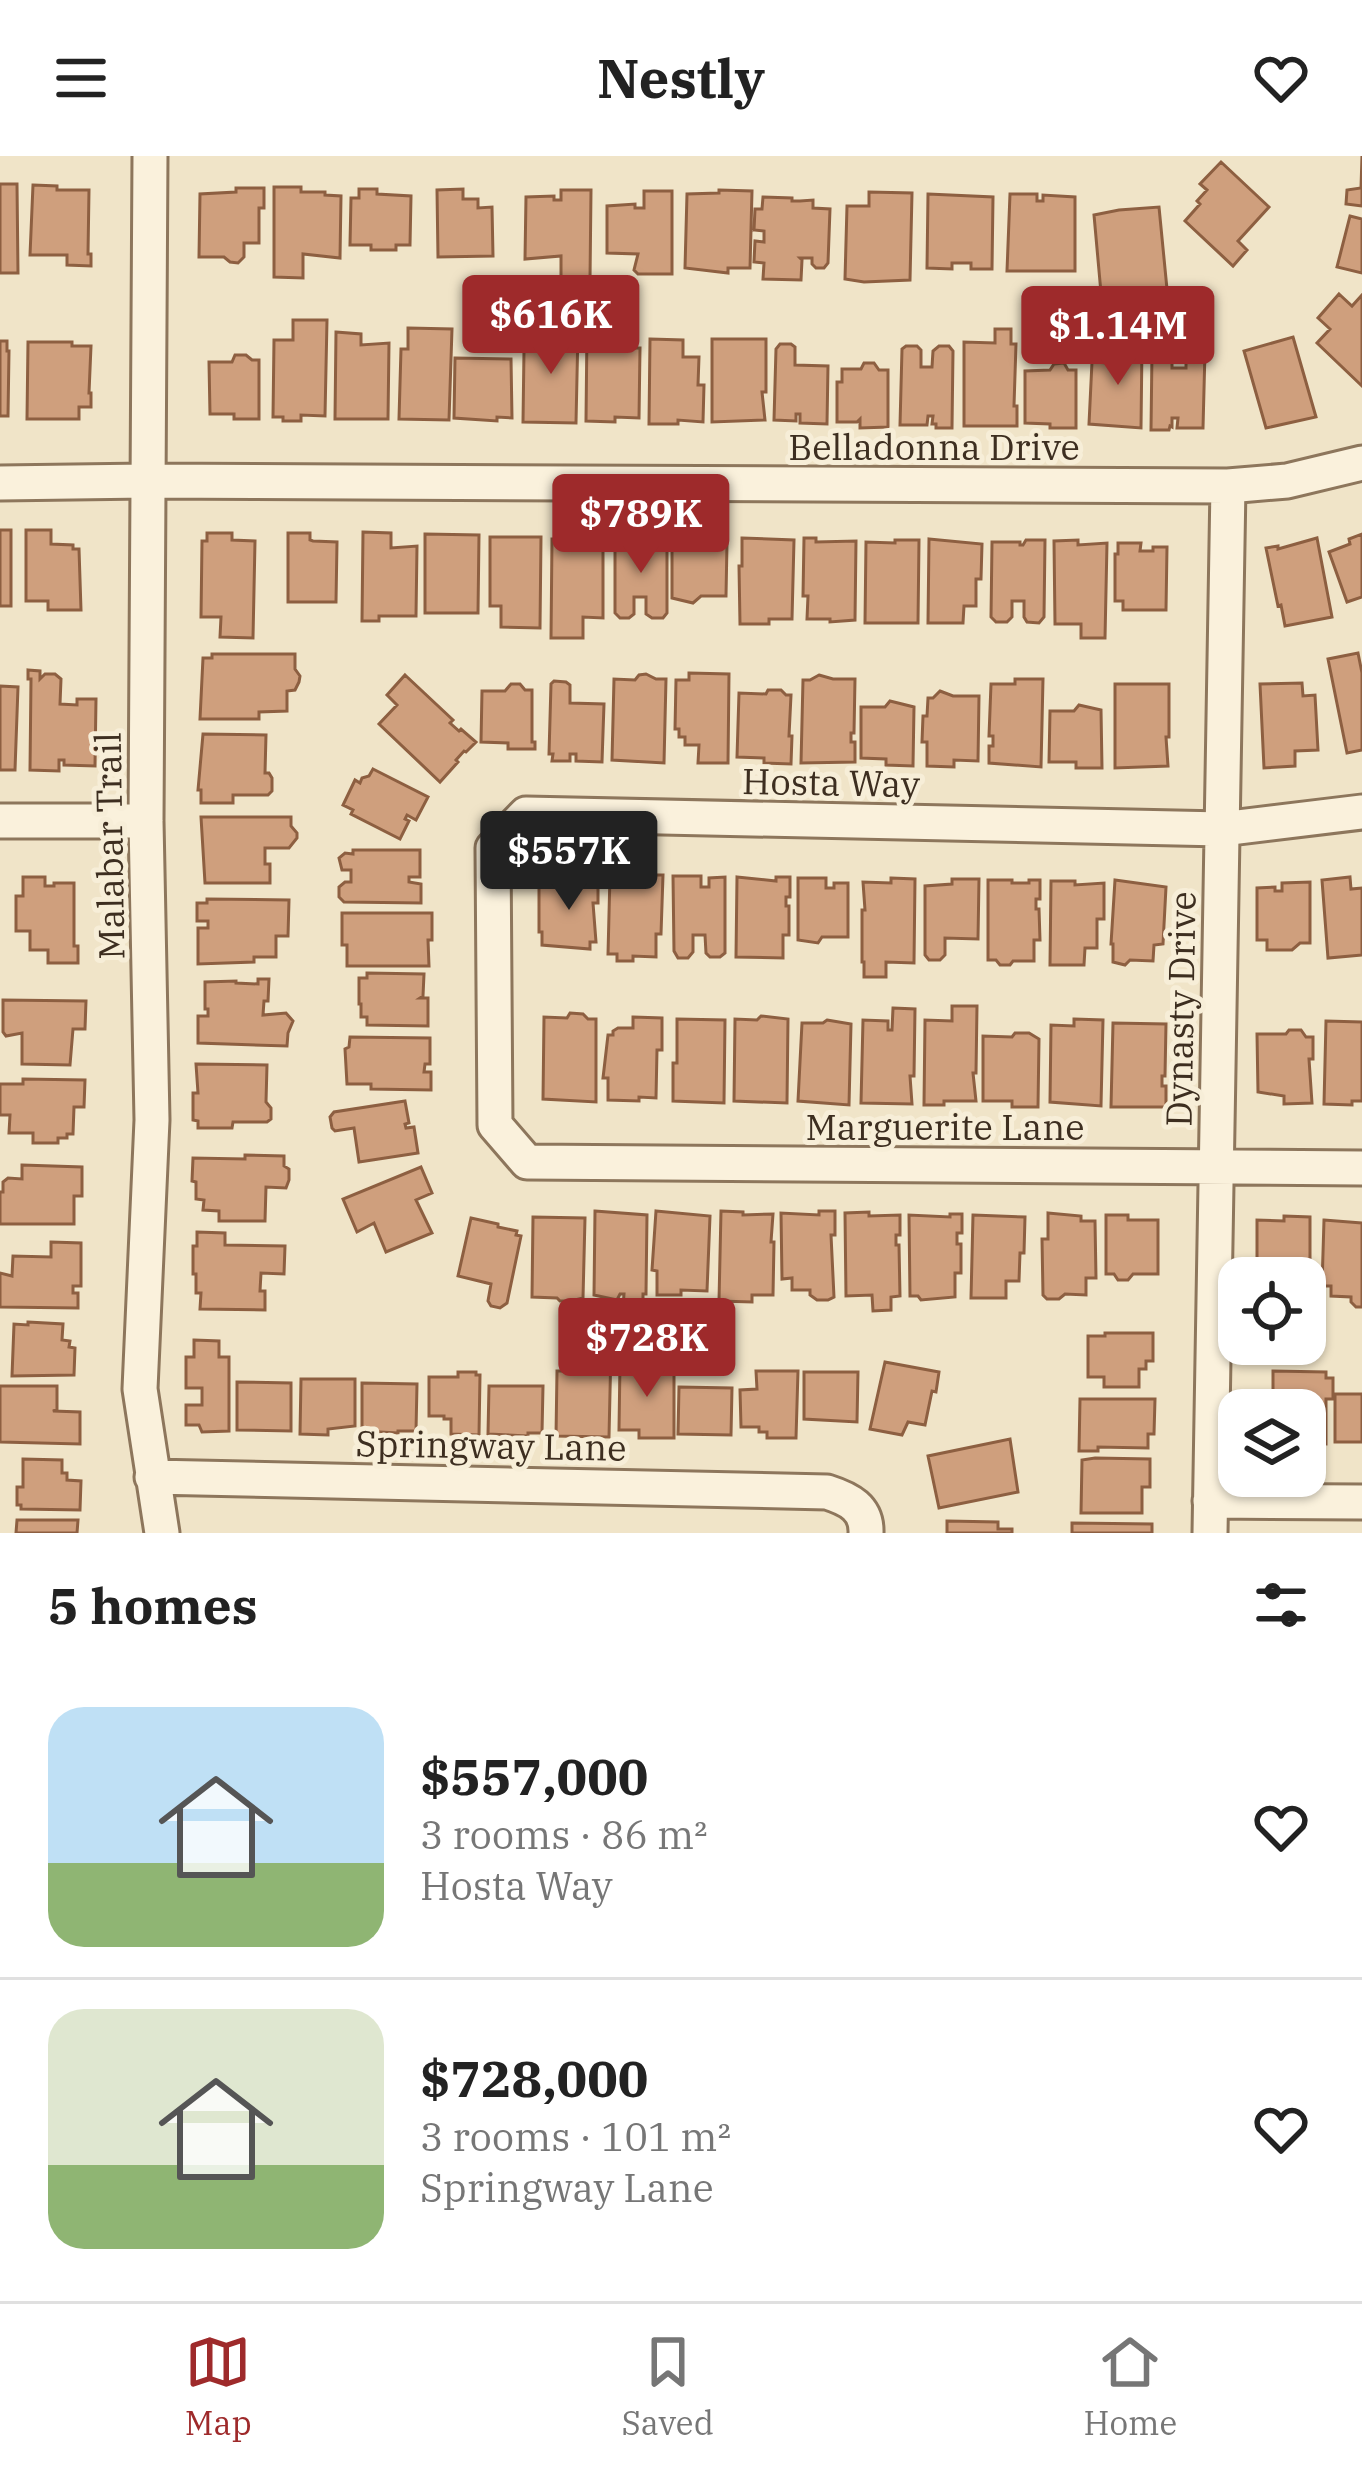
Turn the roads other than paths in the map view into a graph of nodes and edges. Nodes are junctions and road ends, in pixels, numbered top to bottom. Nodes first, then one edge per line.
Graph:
1 (150, 156) edge
2 (1362, 464) edge
3 (146, 481) junction
4 (0, 483) edge
5 (1228, 487) junction
6 (1362, 812) edge
7 (0, 821) edge
8 (146, 821) junction
9 (1222, 829) junction
10 (526, 1162) joint
11 (1216, 1167) junction
12 (1362, 1168) edge
13 (152, 1477) junction
14 (1362, 1502) edge
15 (1210, 1517) edge
16 (162, 1533) edge
17 (866, 1533) edge

1 - 3 street, Malabar Trail
2 - 5 street, Belladonna Drive
3 - 4 street, Belladonna Drive
3 - 5 street, Belladonna Drive
3 - 8 street, Malabar Trail
5 - 9 street, Dynasty Drive
6 - 9 street, Hosta Way
7 - 8 street
8 - 13 street, Malabar Trail
9 - 10 street, Hosta Way
9 - 11 street, Dynasty Drive
10 - 11 street, Marguerite Lane
11 - 12 street, Marguerite Lane
11 - 15 street, Dynasty Drive
13 - 16 street, Malabar Trail
13 - 17 street, Springway Lane
14 - 15 street

